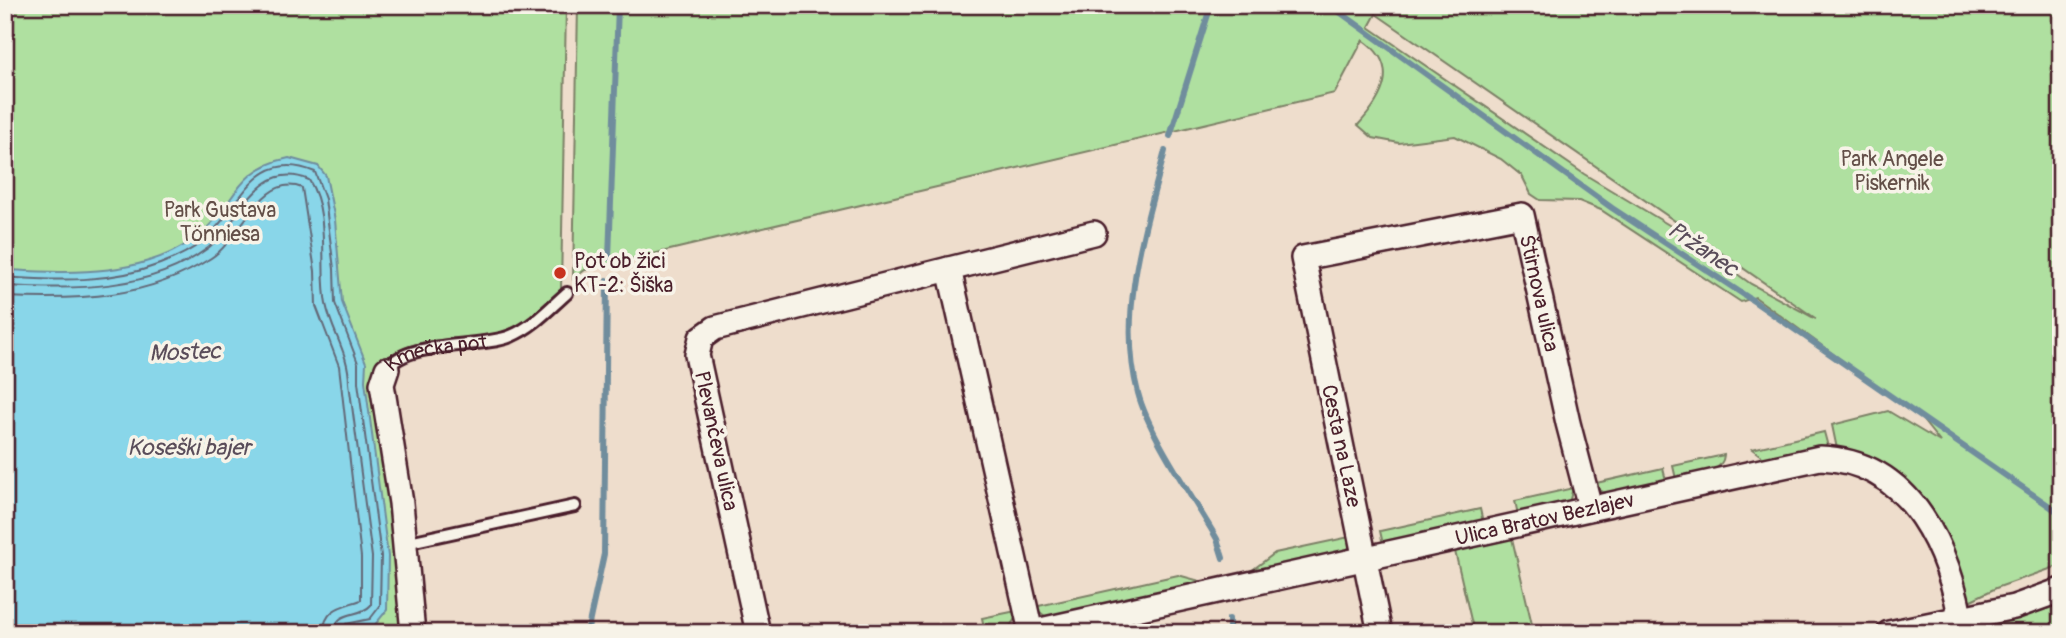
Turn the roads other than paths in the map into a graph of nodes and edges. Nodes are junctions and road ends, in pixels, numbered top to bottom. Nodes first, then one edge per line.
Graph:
1 (1094, 233) dead end
2 (1303, 258) joint
3 (948, 269) junction
4 (567, 293) dead end
5 (387, 369) joint
6 (575, 506) dead end
7 (1590, 507) junction
8 (405, 543) junction
9 (1365, 558) junction
10 (2061, 590) edge
11 (1962, 625) edge
12 (1029, 632) edge
13 (413, 633) edge
14 (758, 633) edge
15 (1380, 633) edge
16 (1889, 633) edge

1 - 3 street, Plevančeva ulica
2 - 7 street, Štirnova ulica
2 - 9 street, Cesta na Laze
3 - 12 street
3 - 14 street, Plevančeva ulica
4 - 5 lane, Kmečka pot
5 - 8 street, Kmečka pot
6 - 8 lane
7 - 9 street, Ulica Bratov Bezlajev
7 - 11 street, Ulica Bratov Bezlajev
8 - 13 street, Kmečka pot
9 - 12 street, Ulica Bratov Bezlajev
9 - 15 street, Cesta na Laze
10 - 11 street
11 - 16 street

